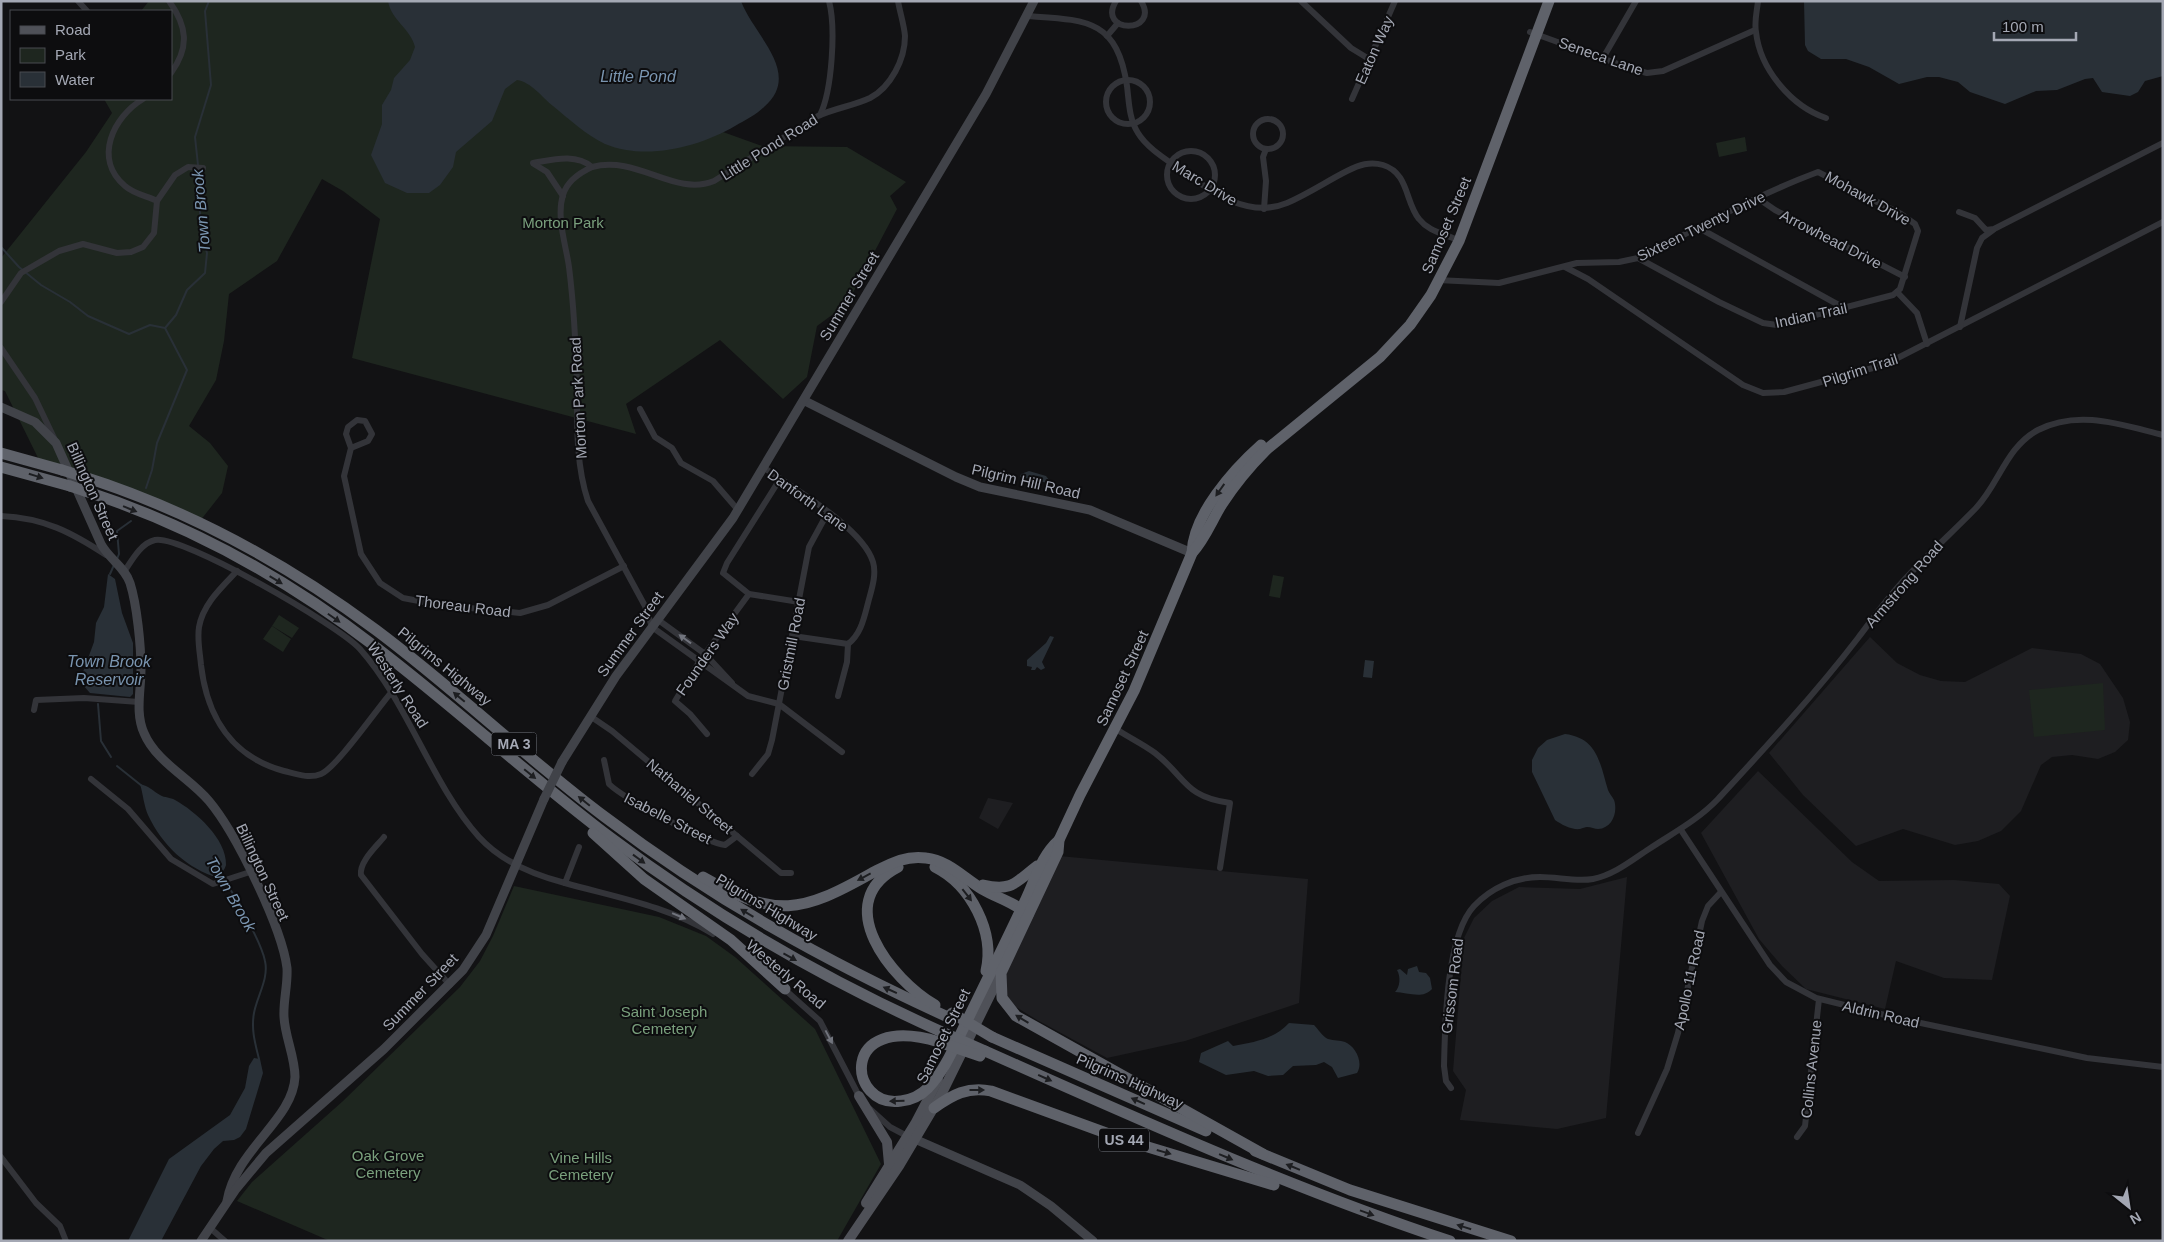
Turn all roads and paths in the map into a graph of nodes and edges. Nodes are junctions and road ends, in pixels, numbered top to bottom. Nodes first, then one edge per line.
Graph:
1 (169, 1) edge
2 (829, 1) edge
3 (898, 1) edge
4 (1034, 1) edge
5 (1116, 1) edge
6 (1141, 1) edge
7 (1301, 1) edge
8 (1395, 1) edge
9 (1542, 1) edge
10 (1549, 1) edge
11 (1636, 1) edge
12 (1758, 1) edge
13 (1027, 16) junction
14 (1118, 23) junction
15 (1755, 30) junction
16 (1533, 33) junction
17 (1107, 36) junction
18 (1603, 58) junction
19 (1369, 59) junction
20 (172, 72) edge
21 (1126, 80) junction
22 (1352, 99) dead end
23 (129, 100) edge
24 (141, 100) edge
25 (132, 106) junction
26 (820, 115) junction
27 (1826, 118) dead end
28 (1134, 124) junction
29 (2163, 143) edge
30 (1266, 149) junction
31 (1171, 163) junction
32 (592, 167) junction
33 (203, 168) dead end
34 (1818, 172) joint
35 (1210, 189) junction
36 (563, 196) junction
37 (1759, 199) junction
38 (157, 201) junction
39 (1264, 209) junction
40 (1960, 212) dead end
41 (2163, 222) edge
42 (1699, 228) junction
43 (1994, 229) junction
44 (1456, 239) junction
45 (1638, 258) junction
46 (1563, 266) junction
47 (1905, 277) junction
48 (1437, 279) junction
49 (1897, 292) junction
50 (1, 302) edge
51 (1846, 308) junction
52 (1960, 327) junction
53 (1927, 344) junction
54 (1, 348) edge
55 (805, 401) junction
56 (1, 407) edge
57 (640, 409) dead end
58 (2163, 435) edge
59 (56, 442) junction
60 (351, 448) junction
61 (1, 453) edge
62 (1, 467) edge
63 (764, 467) junction
64 (780, 479) junction
65 (738, 510) junction
66 (828, 512) junction
67 (1, 516) edge
68 (1192, 553) junction
69 (109, 557) junction
70 (624, 566) junction
71 (123, 570) junction
72 (237, 571) junction
73 (749, 594) junction
74 (799, 602) junction
75 (654, 623) junction
76 (793, 636) junction
77 (848, 644) junction
78 (705, 654) junction
79 (699, 662) junction
80 (733, 684) junction
81 (390, 694) junction
82 (838, 696) dead end
83 (139, 702) junction
84 (778, 704) junction
85 (34, 710) dead end
86 (590, 716) junction
87 (1116, 729) junction
88 (707, 734) dead end
89 (842, 752) dead end
90 (604, 760) dead end
91 (752, 774) dead end
92 (91, 779) dead end
93 (559, 797) junction
94 (602, 815) junction
95 (1681, 830) junction
96 (738, 836) junction
97 (384, 837) dead end
98 (1059, 840) junction
99 (579, 847) dead end
100 (1040, 863) junction
101 (515, 865) junction
102 (1220, 868) dead end
103 (250, 872) junction
104 (791, 873) dead end
105 (972, 882) junction
106 (565, 883) junction
107 (1721, 892) junction
108 (1024, 911) junction
109 (1001, 973) junction
110 (450, 985) junction
111 (984, 988) junction
112 (785, 990) junction
113 (1818, 999) junction
114 (951, 1016) junction
115 (941, 1037) junction
116 (947, 1063) junction
117 (2163, 1067) edge
118 (1451, 1088) dead end
119 (859, 1096) junction
120 (934, 1108) junction
121 (1638, 1133) dead end
122 (1797, 1137) dead end
123 (911, 1138) junction
124 (1263, 1154) junction
125 (1, 1157) edge
126 (889, 1167) junction
127 (1321, 1196) junction
128 (227, 1201) junction
129 (209, 1227) junction
130 (66, 1241) edge
131 (202, 1241) edge
132 (225, 1241) edge
133 (843, 1241) edge
134 (848, 1241) edge
135 (1093, 1241) edge
136 (1450, 1241) edge
137 (1511, 1241) edge

1 - 20 street
2 - 26 street
3 - 26 street, Little Pond Road
4 - 13 main road, Summer Street
5 - 14 street
6 - 14 street
7 - 19 street
8 - 19 street, Eaton Way
9 - 16 highway, Samoset Street
10 - 16 highway, Samoset Street
11 - 18 street
12 - 15 street
13 - 17 street, Marc Drive
13 - 55 main road, Summer Street
14 - 17 street
15 - 18 street, Seneca Lane
15 - 27 street
16 - 18 street, Seneca Lane
16 - 44 highway, Samoset Street
17 - 21 street, Marc Drive
19 - 22 street, Eaton Way
21 - 28 street, Marc Drive
21 - 28 street
21 - 28 street
23 - 25 street
24 - 25 street
25 - 38 street
26 - 32 street, Little Pond Road
28 - 31 street, Marc Drive
29 - 43 street
30 - 30 street
30 - 39 street
31 - 35 street, Marc Drive
31 - 35 street
31 - 35 street
32 - 36 street
32 - 36 street, Little Pond Road
33 - 38 street
34 - 37 street, Sixteen Twenty Drive
34 - 47 street, Mohawk Drive
35 - 39 street, Marc Drive
36 - 70 street, Morton Park Road
37 - 42 street, Sixteen Twenty Drive
37 - 47 street, Arrowhead Drive
38 - 50 street
39 - 44 street, Marc Drive
40 - 43 street
41 - 52 street, Pilgrim Trail
42 - 45 street, Sixteen Twenty Drive
42 - 51 street
43 - 52 street
44 - 48 highway, Samoset Street
45 - 46 street, Sixteen Twenty Drive
45 - 51 street, Indian Trail
46 - 48 street, Sixteen Twenty Drive
46 - 53 street, Pilgrim Trail
47 - 49 street
48 - 68 highway, Samoset Street
49 - 51 street, Indian Trail
49 - 53 street
52 - 53 street, Pilgrim Trail
54 - 59 street
55 - 63 main road, Summer Street
55 - 68 main road, Pilgrim Hill Road
56 - 59 main road, Billington Street
57 - 65 street
58 - 95 street, Armstrong Road
59 - 69 main road, Billington Street
60 - 60 street, Thoreau Road
60 - 70 street, Thoreau Road
94 -> 61 highway, Pilgrims Highway / MA 3, bridge
62 -> 93 highway, Pilgrims Highway / MA 3, bridge
63 - 64 street, Danforth Lane
63 - 65 main road, Summer Street
64 - 66 street, Danforth Lane
64 - 73 street
65 - 75 main road, Summer Street
66 - 74 street, Gristmill Road
66 - 77 street, Danforth Lane
67 - 69 street
68 - 87 highway, Samoset Street
69 - 71 main road, Billington Street
70 - 75 street, Morton Park Road
71 - 72 street, Westerly Road
71 - 83 main road, Billington Street
72 - 81 street, Westerly Road
72 - 81 street
73 - 74 street
73 - 78 street, Founders Way
74 - 76 street, Gristmill Road
78 -> 75 street
75 - 79 street
75 - 86 main road, Summer Street
76 - 77 street
76 - 84 street, Gristmill Road
77 - 82 street
78 - 79 street, Founders Way
78 - 80 street
79 - 80 street
79 - 88 street, Founders Way
80 - 84 street
81 - 101 street, Westerly Road
83 - 85 street
83 - 103 main road, Billington Street
84 - 89 street
84 - 91 street, Gristmill Road
86 - 96 street, Nathaniel Street
86 - 101 main road, Summer Street, bridge
87 - 98 highway, Samoset Street
87 - 102 street
90 - 96 street, Isabelle Street
92 - 103 street
93 - 112 highway
93 -> 115 highway, Pilgrims Highway / MA 3
105 -> 94 highway
114 -> 94 highway, Pilgrims Highway / MA 3
95 - 107 street, Aldrin Road
95 - 118 street, Grissom Road
96 - 104 street, Nathaniel Street
97 - 110 street
98 - 100 highway, Samoset Street
98 - 108 highway, Samoset Street
99 - 106 street
100 - 105 highway
100 - 108 highway, Samoset Street
101 - 106 street, Westerly Road
101 - 110 main road, Summer Street
103 - 128 main road, Billington Street
105 - 108 highway
106 -> 112 street, Westerly Road
107 - 113 street, Aldrin Road
107 - 121 street, Apollo 11 Road
108 - 109 highway, Samoset Street
108 - 111 highway, Samoset Street
109 - 120 main road, Samoset Street
124 -> 109 highway
110 - 128 main road, Summer Street
114 -> 111 highway, US 44
111 - 116 highway, Samoset Street / US 44
112 -> 119 street, Westerly Road
113 - 117 street, Aldrin Road
113 - 122 street, Collins Avenue
124 -> 114 highway, Pilgrims Highway / US 44, bridge
116 -> 115 highway
115 -> 127 highway, Pilgrims Highway, bridge
116 - 123 main road, Samoset Street / US 44
119 - 123 street, Westerly Road
119 - 126 main road
120 - 123 main road, Samoset Street / US 44
120 -> 127 highway, US 44
123 - 126 main road, Samoset Street / US 44
123 - 134 main road, Samoset Street / US 44
123 - 135 main road, Westerly Road
137 -> 124 highway, Pilgrims Highway / US 44
125 - 130 street
126 - 133 main road, Samoset Street / US 44
127 -> 136 highway, Pilgrims Highway / US 44
128 - 129 main road, Summer Street
129 - 131 main road, Summer Street
129 - 132 street

